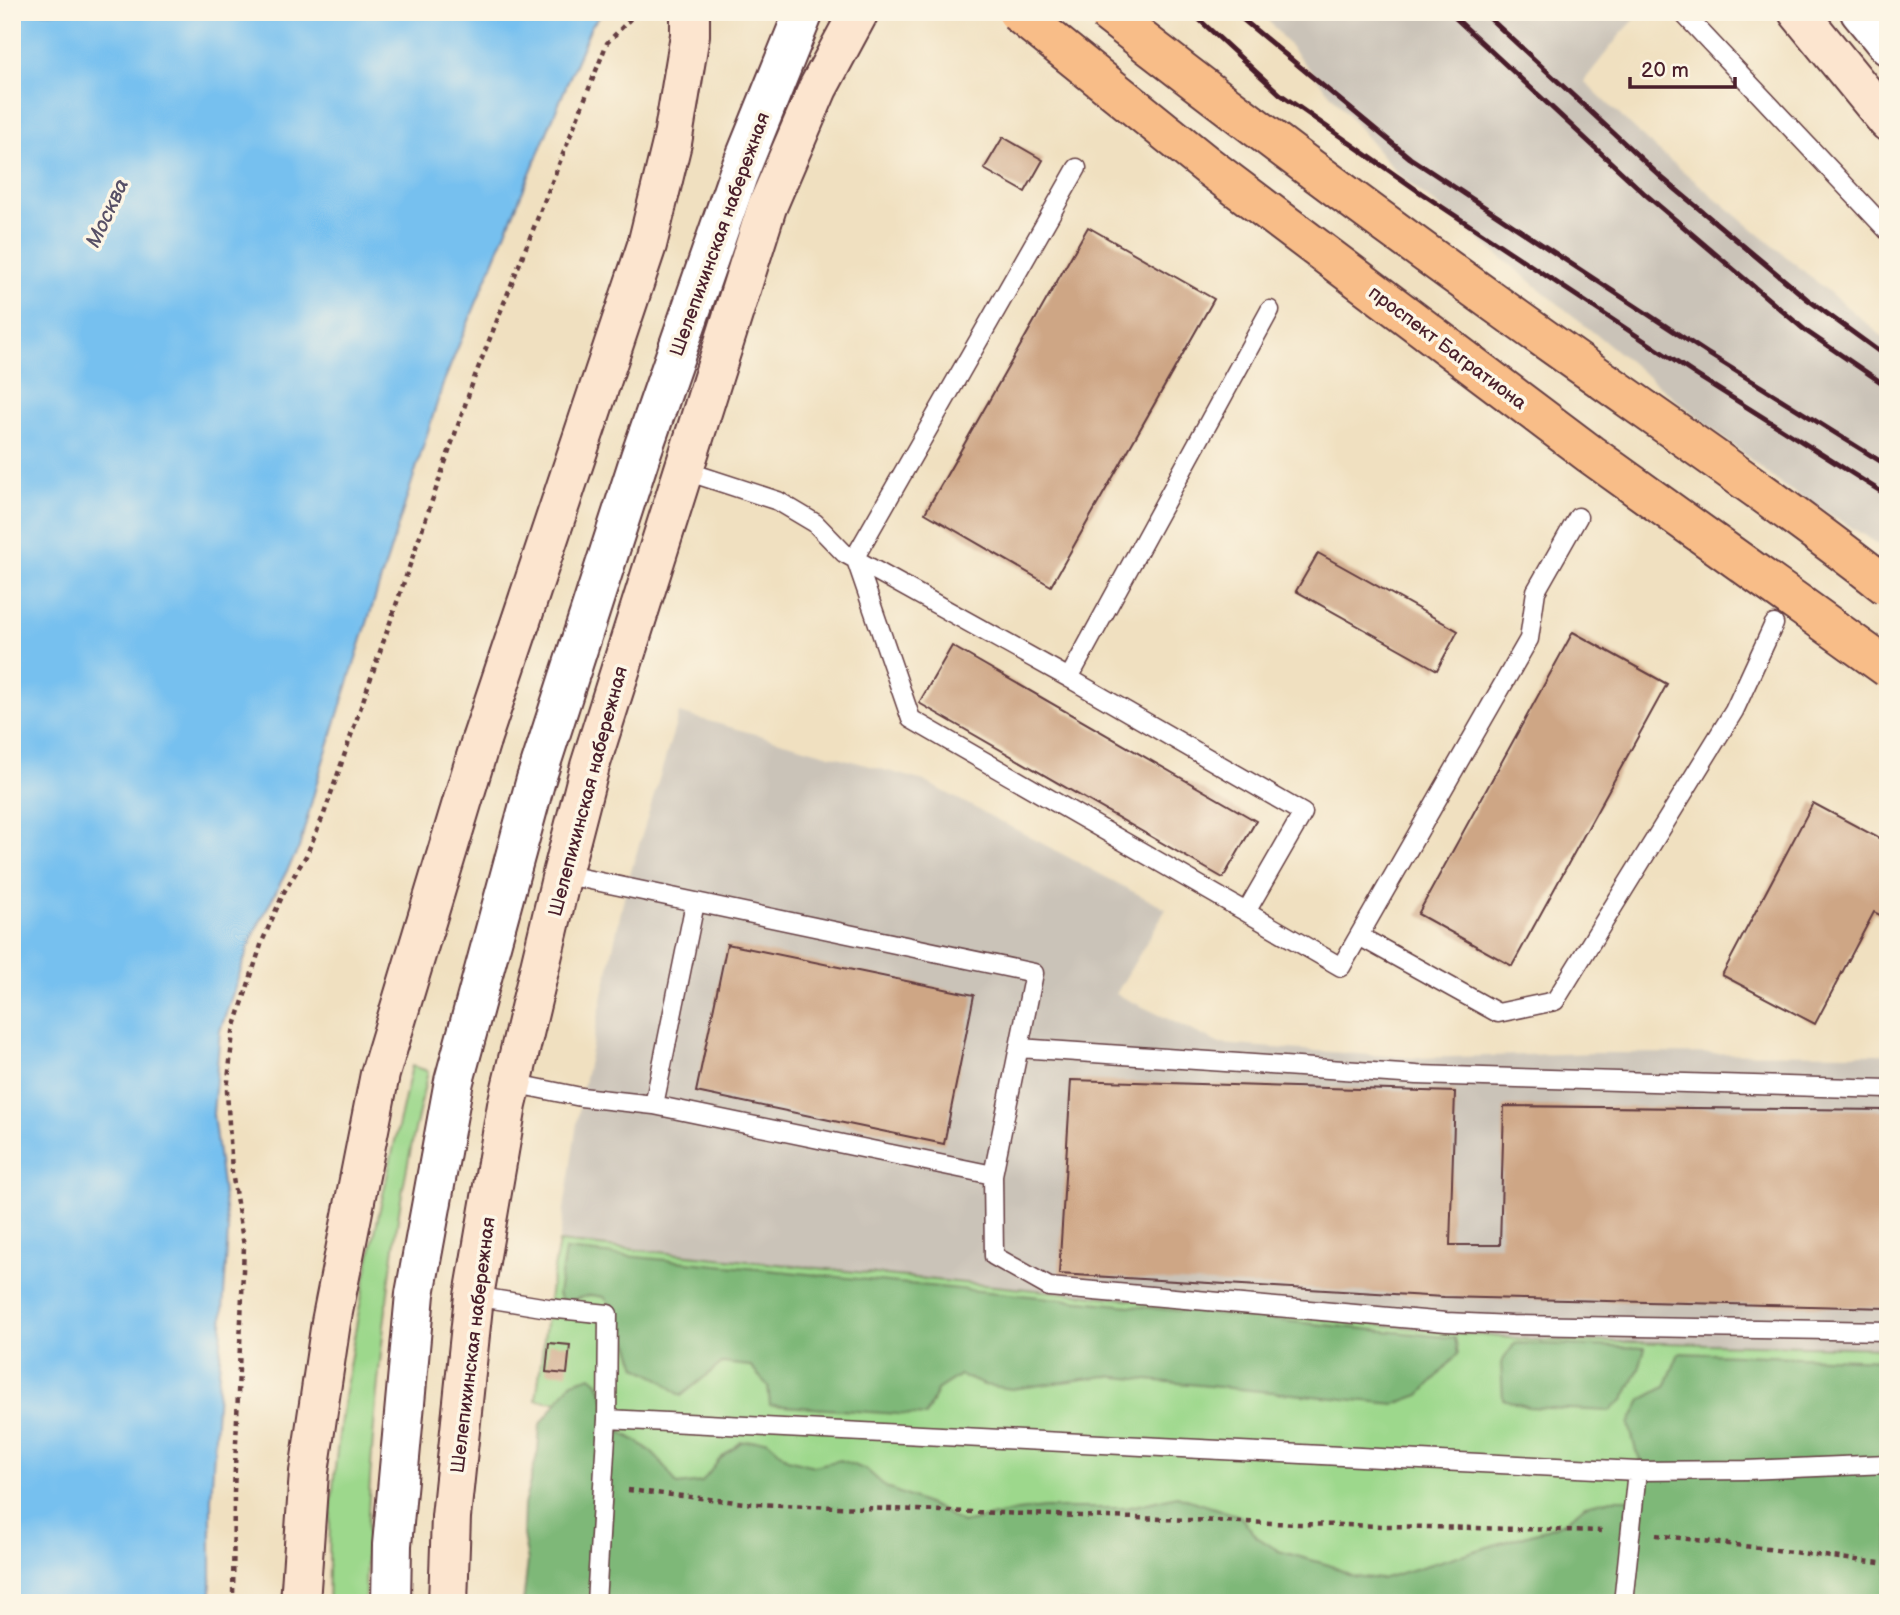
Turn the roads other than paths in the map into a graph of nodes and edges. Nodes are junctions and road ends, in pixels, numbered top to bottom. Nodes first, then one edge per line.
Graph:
1 (690, 12) edge
2 (804, 12) edge
3 (859, 12) edge
4 (1017, 12) edge
5 (1106, 12) edge
6 (1682, 12) edge
7 (1798, 12) edge
8 (1860, 12) edge
9 (1888, 46) edge
10 (1888, 122) edge
11 (1077, 168) dead end
12 (1888, 231) edge
13 (1270, 310) dead end
14 (683, 470) junction
15 (1578, 517) dead end
16 (855, 557) junction
17 (1888, 587) edge
18 (1774, 624) dead end
19 (1888, 668) edge
20 (1069, 678) junction
21 (562, 874) junction
22 (695, 903) junction
23 (1246, 912) junction
24 (1359, 936) junction
25 (1019, 1048) junction
26 (512, 1083) junction
27 (1888, 1088) edge
28 (654, 1105) junction
29 (993, 1175) junction
30 (474, 1296) junction
31 (1888, 1331) edge
32 (607, 1419) junction
33 (1888, 1464) edge
34 (1637, 1471) junction
35 (300, 1603) edge
36 (391, 1603) edge
37 (448, 1603) edge
38 (596, 1603) edge
39 (1623, 1603) edge

1 - 35 main road, bridge
2 - 36 street, Шелепихинская набережная
3 - 14 main road, Шелепихинская набережная
4 - 19 main road, проспект Багратиона, bridge
5 - 17 main road, bridge
6 - 12 lane
7 - 10 main road
8 - 9 street
11 - 16 lane
13 - 20 lane
14 - 16 lane
14 - 21 main road, Шелепихинская набережная
15 - 24 lane
16 - 20 lane
16 - 23 lane
18 - 24 lane
20 - 23 lane
21 - 22 lane
21 - 26 main road, Шелепихинская набережная
22 - 25 lane
22 - 28 lane
23 - 24 lane
25 - 27 lane
25 - 29 lane
26 - 28 lane
26 - 30 main road, Шелепихинская набережная
28 - 29 lane
29 - 31 lane
30 - 32 lane
30 - 37 main road, Шелепихинская набережная
32 - 34 lane
32 - 38 lane
33 - 34 lane
34 - 39 lane

